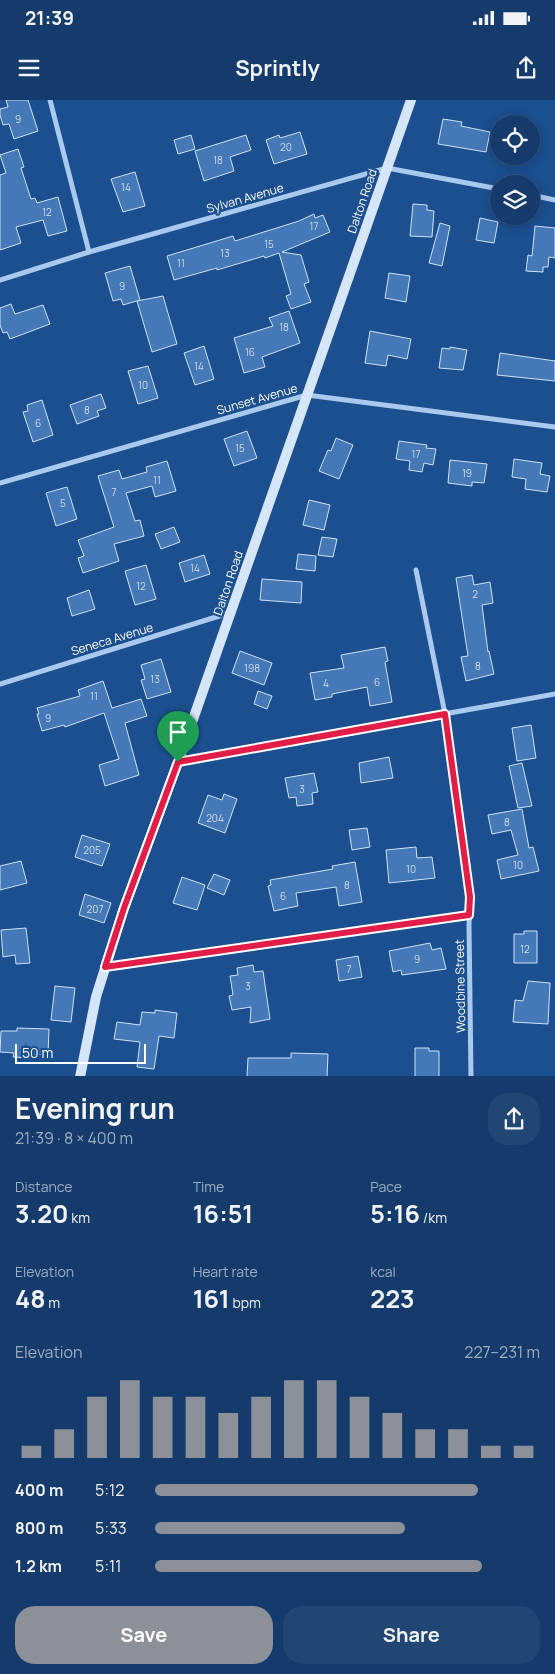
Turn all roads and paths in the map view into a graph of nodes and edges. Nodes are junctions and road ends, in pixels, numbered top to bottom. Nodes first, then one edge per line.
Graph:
1 (50, 100) edge
2 (410, 100) edge
3 (387, 168) junction
4 (490, 187) edge
5 (540, 198) edge
6 (555, 200) edge
7 (89, 252) junction
8 (0, 280) edge
9 (307, 394) junction
10 (555, 427) edge
11 (0, 483) edge
12 (416, 570) dead end
13 (230, 613) junction
14 (0, 684) edge
15 (555, 694) edge
16 (445, 714) junction
17 (178, 762) junction
18 (469, 915) junction
19 (105, 967) junction
20 (80, 1076) edge
21 (471, 1076) edge

1 - 7 street
2 - 3 street, Dalton Road
3 - 4 street, Sylvan Avenue
3 - 7 street, Sylvan Avenue
3 - 9 street, Dalton Road
5 - 6 street
7 - 8 street, Sylvan Avenue
9 - 10 street, Sunset Avenue
9 - 11 street, Sunset Avenue
9 - 13 street, Dalton Road
12 - 16 street, Woodbine Street
13 - 14 street, Seneca Avenue
13 - 17 street, Dalton Road
15 - 16 street
16 - 17 street
16 - 18 street, Woodbine Street
17 - 19 street, Dalton Road
18 - 19 street
18 - 21 street, Woodbine Street
19 - 20 street, Dalton Road

